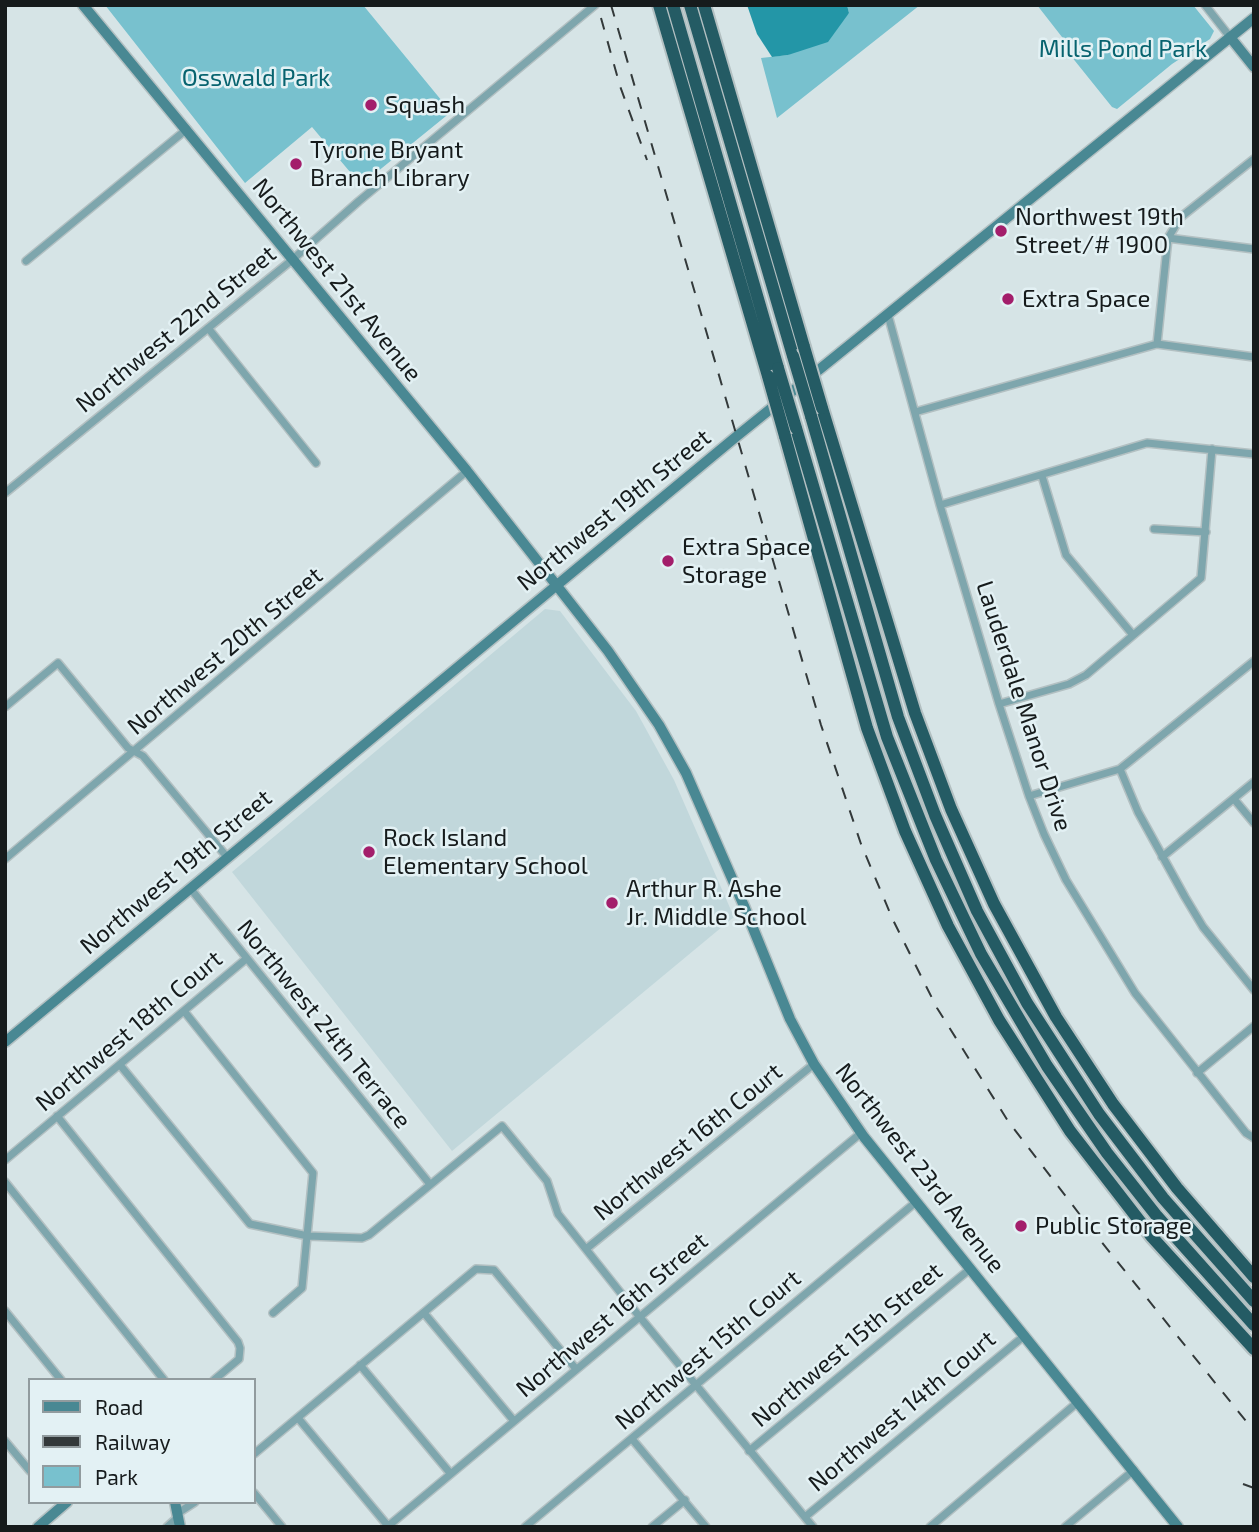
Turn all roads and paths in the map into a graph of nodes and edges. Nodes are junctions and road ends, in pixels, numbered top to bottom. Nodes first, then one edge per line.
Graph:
1 (83, 5) edge
2 (595, 5) edge
3 (659, 5) edge
4 (673, 5) edge
5 (690, 5) edge
6 (704, 5) edge
7 (1205, 5) edge
8 (1254, 18) edge
9 (1230, 37) junction
10 (1254, 67) edge
11 (187, 129) junction
12 (1254, 159) edge
13 (1168, 238) junction
14 (1254, 249) edge
15 (292, 260) junction
16 (26, 261) dead end
17 (888, 315) junction
18 (208, 328) junction
19 (1157, 344) junction
20 (799, 351) junction
21 (1254, 357) edge
22 (773, 372) junction
23 (816, 412) junction
24 (915, 412) junction
25 (791, 432) junction
26 (1212, 449) junction
27 (1254, 454) edge
28 (316, 463) dead end
29 (467, 471) junction
30 (1042, 475) junction
31 (5, 493) edge
32 (940, 506) junction
33 (1154, 529) dead end
34 (1206, 532) junction
35 (556, 585) junction
36 (1133, 635) junction
37 (1254, 661) edge
38 (999, 704) junction
39 (5, 707) edge
40 (136, 751) junction
41 (1120, 769) junction
42 (1254, 782) edge
43 (1029, 796) junction
44 (1234, 799) junction
45 (1254, 822) edge
46 (227, 857) junction
47 (1162, 857) junction
48 (5, 859) edge
49 (190, 888) junction
50 (948, 926) junction
51 (246, 959) junction
52 (1254, 990) edge
53 (184, 1012) junction
54 (1056, 1017) junction
55 (1020, 1022) junction
56 (1254, 1026) edge
57 (5, 1042) edge
58 (814, 1064) junction
59 (120, 1065) junction
60 (1198, 1073) junction
61 (57, 1116) junction
62 (861, 1133) junction
63 (1114, 1135) junction
64 (1254, 1138) edge
65 (5, 1160) edge
66 (5, 1182) edge
67 (429, 1184) junction
68 (916, 1202) junction
69 (308, 1236) junction
70 (586, 1249) junction
71 (970, 1269) junction
72 (1254, 1278) edge
73 (1254, 1301) edge
74 (5, 1311) edge
75 (273, 1313) dead end
76 (424, 1313) junction
77 (639, 1316) junction
78 (1230, 1323) junction
79 (1254, 1325) edge
80 (1024, 1336) junction
81 (1254, 1349) edge
82 (1254, 1358) edge
83 (360, 1365) junction
84 (576, 1369) junction
85 (59, 1378) edge
86 (162, 1378) edge
87 (216, 1378) edge
88 (696, 1385) junction
89 (1078, 1402) junction
90 (298, 1418) junction
91 (514, 1421) junction
92 (632, 1439) junction
93 (5, 1441) edge
94 (749, 1451) junction
95 (256, 1452) edge
96 (28, 1469) edge
97 (1133, 1470) junction
98 (450, 1473) junction
99 (256, 1495) edge
100 (685, 1500) junction
101 (61, 1504) edge
102 (193, 1504) edge
103 (805, 1517) junction
104 (179, 1519) edge
105 (38, 1527) edge
106 (167, 1527) edge
107 (282, 1527) edge
108 (387, 1527) edge
109 (525, 1527) edge
110 (652, 1527) edge
111 (706, 1527) edge
112 (813, 1527) edge
113 (930, 1527) edge
114 (1065, 1527) edge
115 (1178, 1527) edge

1 - 11 street, Northwest 21st Avenue
2 - 15 street, Northwest 22nd Street
3 - 22 highway
4 - 22 highway
5 - 20 highway
6 - 20 highway
7 - 9 street
8 - 9 street, Northwest 19th Street
9 - 10 street
9 - 17 street, Northwest 19th Street
11 - 15 street, Northwest 21st Avenue
11 - 16 street
12 - 13 street
13 - 14 street
13 - 19 street
15 - 18 street, Northwest 22nd Street
15 - 29 street, Northwest 21st Avenue
17 - 24 street, Lauderdale Manor Drive
17 - 35 street, Northwest 19th Street
18 - 28 street
18 - 31 street, Northwest 22nd Street
19 - 21 street
19 - 24 street
20 - 23 highway, bridge
22 - 25 highway, bridge
23 - 54 highway
23 - 63 highway
24 - 32 street, Lauderdale Manor Drive
25 - 50 highway
25 - 55 highway
26 - 27 street
26 - 30 street
26 - 34 street
29 - 35 street, Northwest 21st Avenue
29 - 40 street, Northwest 20th Street
30 - 32 street
30 - 36 street
32 - 38 street, Lauderdale Manor Drive
33 - 34 street
34 - 36 street
35 - 46 street, Northwest 19th Street
35 - 58 street, Northwest 23rd Avenue
36 - 38 street
37 - 41 street
38 - 43 street, Lauderdale Manor Drive
39 - 40 street
40 - 46 street
40 - 48 street, Northwest 20th Street
41 - 43 street
41 - 47 street
42 - 44 street
43 - 60 street, Lauderdale Manor Drive
44 - 45 street
44 - 47 street
46 - 49 street, Northwest 19th Street
47 - 52 street
49 - 51 street, Northwest 24th Terrace
49 - 57 street, Northwest 19th Street
50 - 55 highway
50 - 78 highway
51 - 53 street, Northwest 18th Court
51 - 67 street, Northwest 24th Terrace
53 - 59 street, Northwest 18th Court
53 - 69 street
54 - 63 highway
54 - 72 highway
55 - 79 highway
56 - 60 street
58 - 62 street, Northwest 23rd Avenue
58 - 70 street, Northwest 16th Court
59 - 61 street, Northwest 18th Court
59 - 69 street
60 - 64 street, Lauderdale Manor Drive
61 - 65 street, Northwest 18th Court
61 - 87 street
62 - 68 street, Northwest 23rd Avenue
62 - 77 street, Northwest 16th Street
63 - 73 highway
66 - 86 street
67 - 69 street
67 - 70 street
68 - 71 street, Northwest 23rd Avenue
68 - 88 street, Northwest 15th Court
69 - 75 street
70 - 77 street
71 - 80 street, Northwest 23rd Avenue
71 - 94 street, Northwest 15th Street
74 - 85 street
76 - 83 street
76 - 84 street
76 - 91 street
77 - 84 street, Northwest 16th Street
77 - 88 street
78 - 81 highway
78 - 82 highway
80 - 89 street, Northwest 23rd Avenue
80 - 103 street, Northwest 14th Court
83 - 90 street
83 - 98 street
84 - 91 street, Northwest 16th Street
88 - 92 street, Northwest 15th Court
88 - 94 street
89 - 97 street, Northwest 23rd Avenue
89 - 113 street
90 - 95 street
90 - 108 street
91 - 98 street, Northwest 16th Street
92 - 100 street
92 - 109 street, Northwest 15th Court
93 - 96 street
94 - 103 street
97 - 114 street
97 - 115 street, Northwest 23rd Avenue
98 - 108 street, Northwest 16th Street
99 - 107 street
100 - 110 street
100 - 111 street
101 - 105 street
102 - 104 street
103 - 112 street
104 - 106 street

